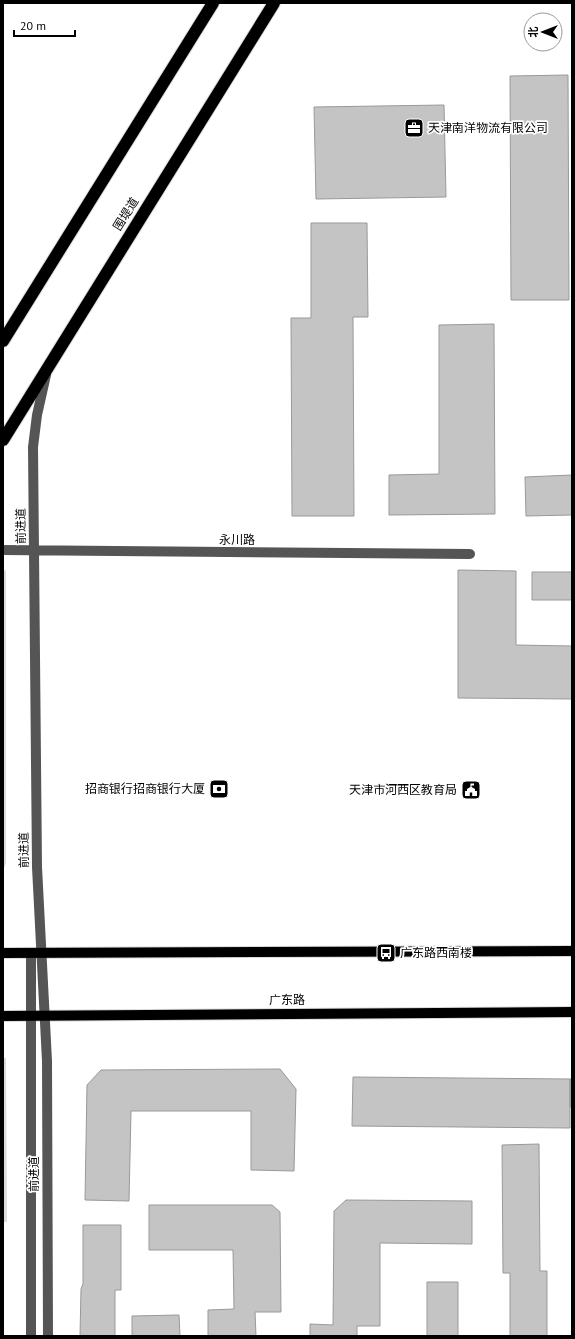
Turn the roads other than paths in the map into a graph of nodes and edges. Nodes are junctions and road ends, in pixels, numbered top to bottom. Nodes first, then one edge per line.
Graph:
1 (210, 3) edge
2 (213, 3) edge
3 (274, 3) edge
4 (202, 20) junction
5 (3, 340) edge
6 (48, 365) junction
7 (3, 440) edge
8 (3, 550) edge
9 (35, 551) junction
10 (470, 554) dead end
11 (572, 951) edge
12 (3, 953) edge
13 (31, 954) junction
14 (42, 954) junction
15 (572, 1012) edge
16 (45, 1015) junction
17 (3, 1016) edge
18 (31, 1016) junction
19 (32, 1336) edge
20 (48, 1336) edge

1 - 4 main road
2 - 4 highway
3 - 6 highway, 围堤道
4 - 5 highway
6 - 7 highway, 围堤道
6 - 9 street, 前进道
8 - 9 street, 永川路
9 - 10 street, 永川路
9 - 14 street, 前进道
11 - 14 main road
12 - 13 main road
13 - 14 main road
13 - 18 street, 前进道
14 - 16 street, 前进道
15 - 16 main road, 广东路
16 - 18 main road, 广东路
16 - 20 street, 前进道
17 - 18 main road, 广东路
18 - 19 street, 前进道

